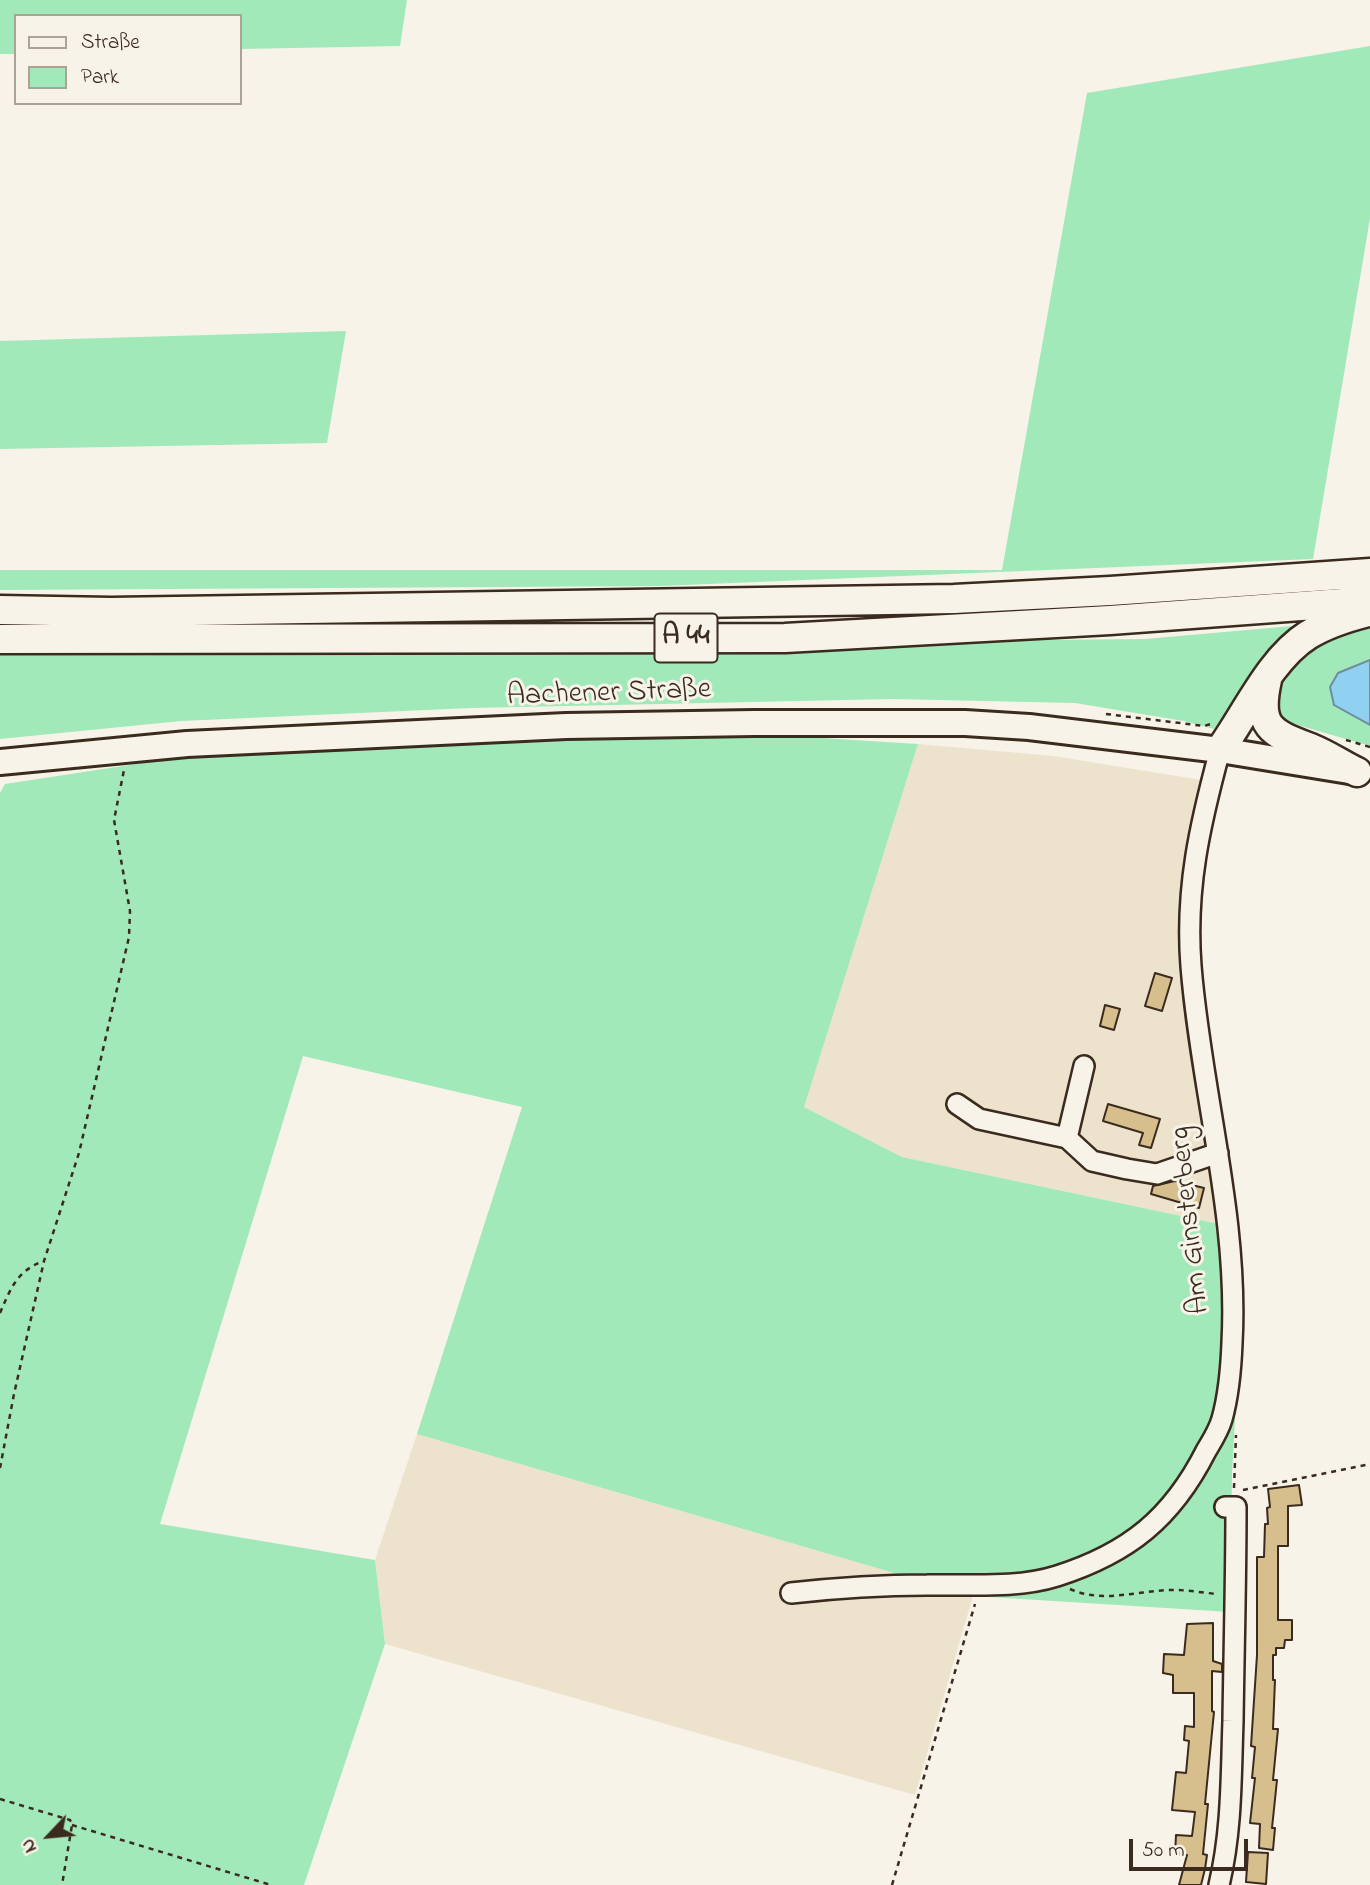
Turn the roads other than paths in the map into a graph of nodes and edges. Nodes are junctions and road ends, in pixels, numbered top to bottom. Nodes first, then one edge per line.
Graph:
1 (1370, 573) edge
2 (1370, 601) edge
3 (0, 610) edge
4 (1370, 612) edge
5 (0, 639) edge
6 (1267, 678) junction
7 (1220, 750) junction
8 (0, 762) edge
9 (1363, 774) edge
10 (1084, 1066) dead end
11 (957, 1104) dead end
12 (1068, 1138) junction
13 (1218, 1153) junction
14 (1225, 1507) road end
15 (791, 1592) dead end
16 (1219, 1885) edge

1 - 3 highway, A 44
2 - 5 highway, A 44
4 - 6 highway
6 - 7 highway
6 - 9 highway
7 - 8 main road, Aachener Straße
7 - 9 main road, Aachener Straße
7 - 13 street, Am Ginsterberg
10 - 12 street
11 - 12 street
12 - 13 street
13 - 15 street, Am Ginsterberg
14 - 16 street

